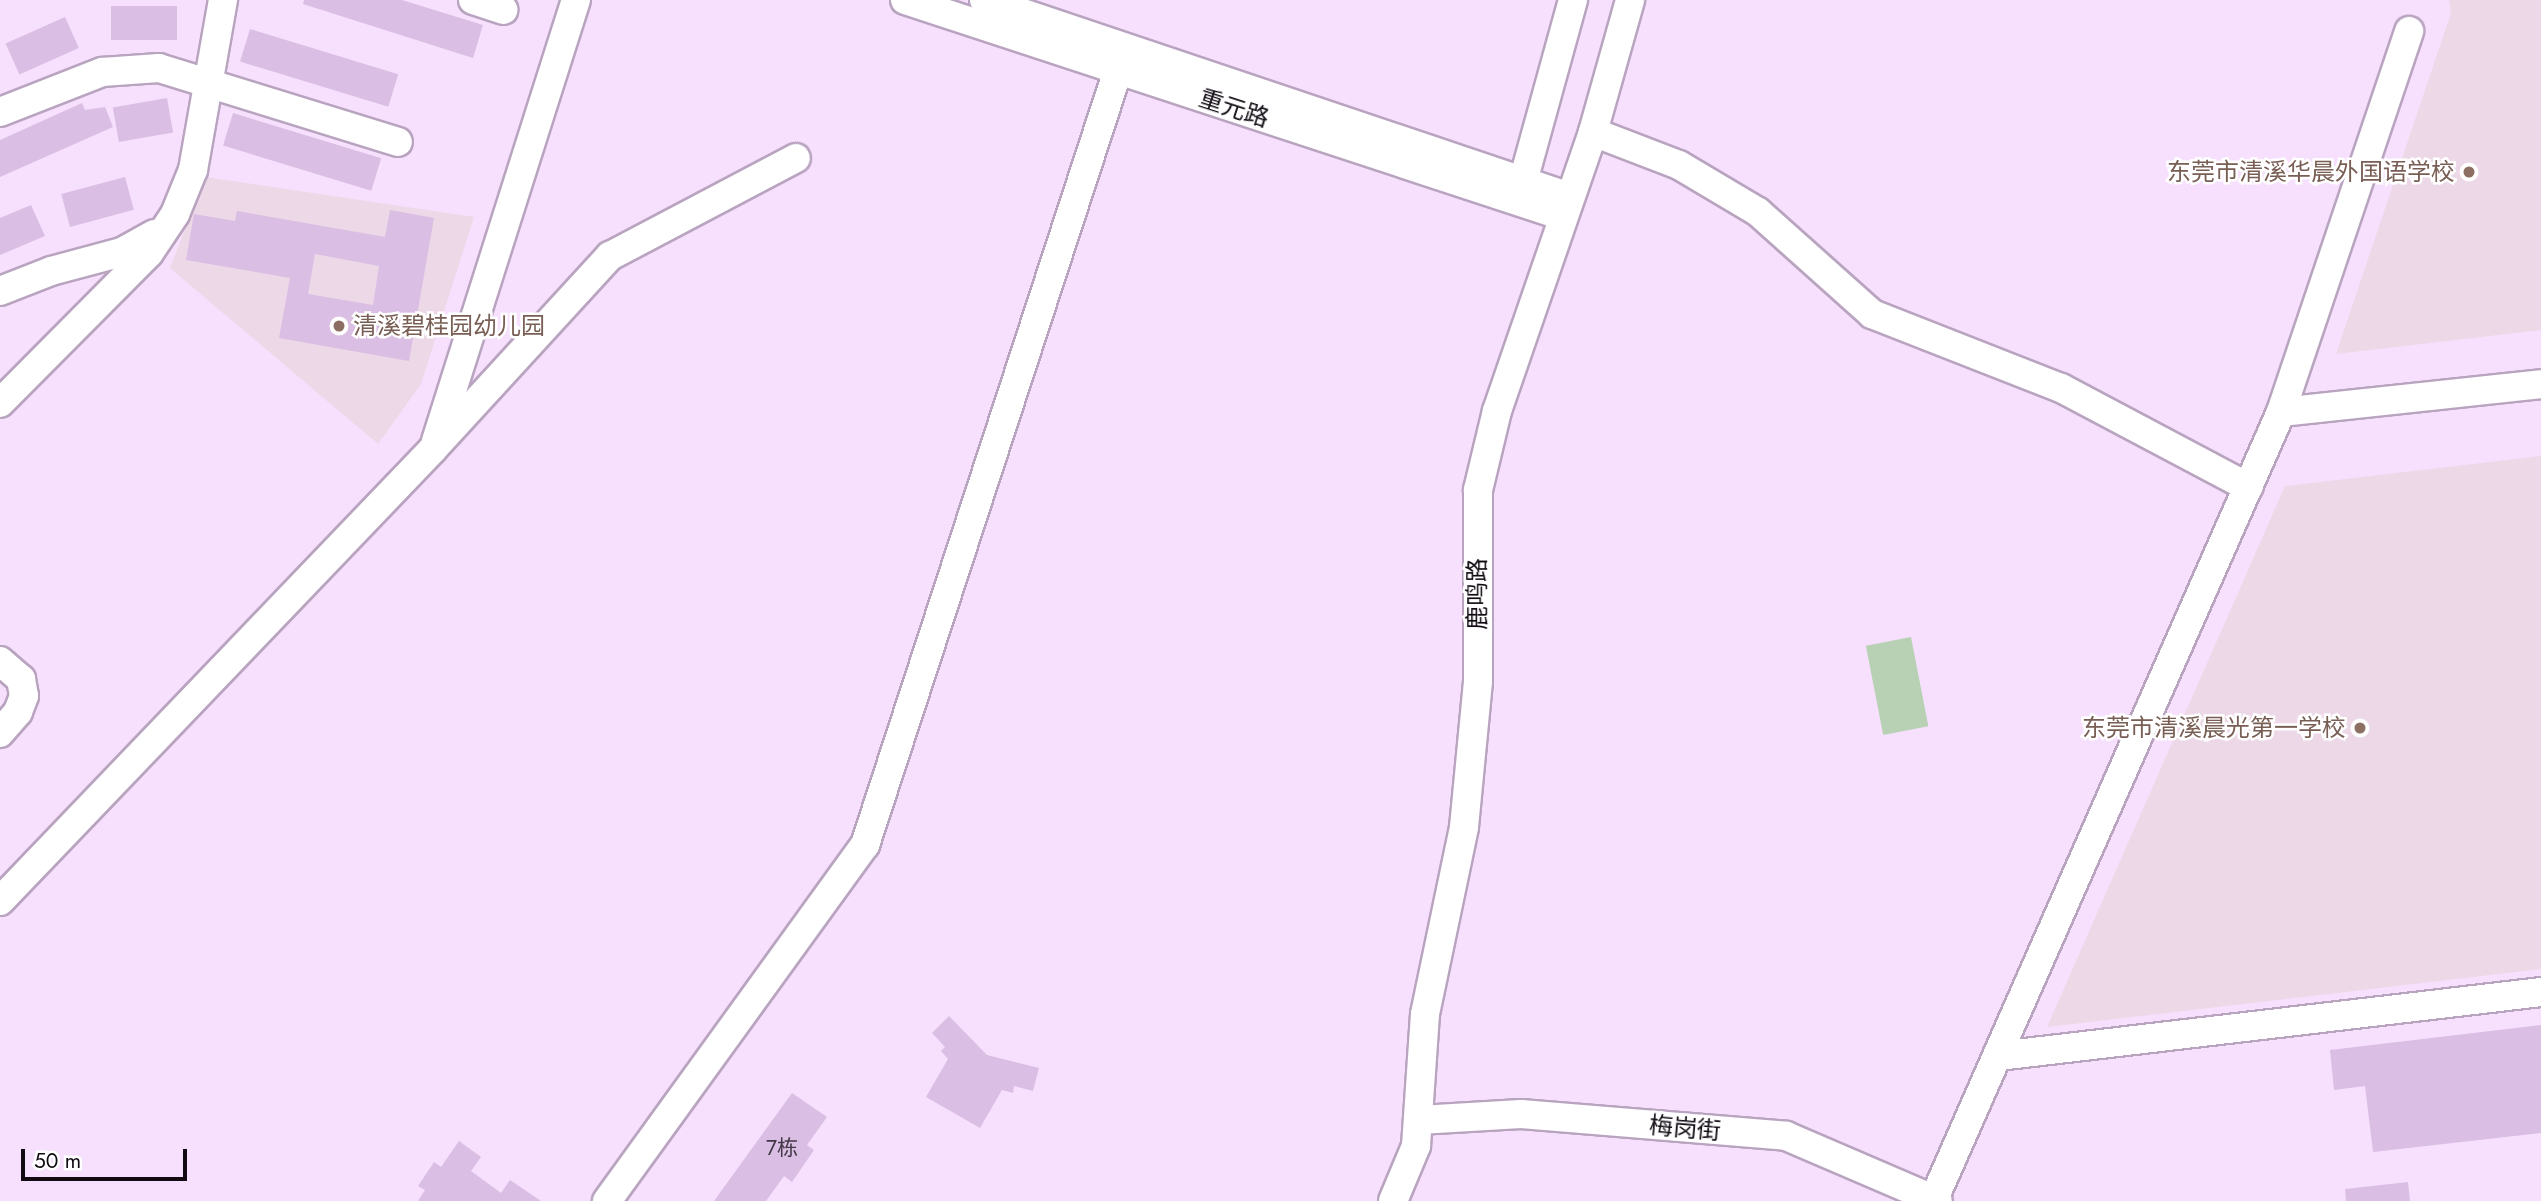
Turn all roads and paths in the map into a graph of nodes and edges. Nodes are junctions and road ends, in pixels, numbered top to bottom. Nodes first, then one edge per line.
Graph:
1 (223, 0) edge
2 (472, 0) edge
3 (576, 0) edge
4 (905, 0) edge
5 (984, 0) edge
6 (1573, 0) edge
7 (1630, 0) edge
8 (503, 10) dead end
9 (1051, 11) edge
10 (2409, 31) dead end
11 (1118, 70) junction
12 (210, 82) junction
13 (0, 111) edge
14 (1593, 132) junction
15 (398, 142) dead end
16 (796, 158) dead end
17 (1520, 191) junction
18 (1566, 206) junction
19 (175, 214) junction
20 (0, 291) edge
21 (2541, 384) edge
22 (0, 403) edge
23 (2281, 412) junction
24 (433, 449) junction
25 (2248, 487) junction
26 (0, 661) edge
27 (0, 733) edge
28 (0, 901) edge
29 (2541, 992) edge
30 (1998, 1056) junction
31 (1419, 1119) junction
32 (1935, 1200) edge
33 (607, 1201) edge
34 (1394, 1201) edge

1 - 12 street
2 - 8 street
3 - 24 street
4 - 11 street, 重元路
5 - 9 street, 重元路
6 - 17 street
7 - 14 street, 鹿鸣路
9 - 17 street, 重元路
10 - 23 street
11 - 17 street, 重元路
11 - 33 street
12 - 13 street
12 - 15 street
12 - 19 street
14 - 18 street, 鹿鸣路
14 - 25 street
16 - 24 street
17 - 18 street, 重元路
18 - 31 street, 鹿鸣路
19 - 20 street
19 - 22 street
21 - 23 street
23 - 25 street
24 - 28 street
25 - 30 street
26 - 27 street
29 - 30 street
30 - 32 street
31 - 32 street, 梅岗街
31 - 34 street, 鹿鸣路

